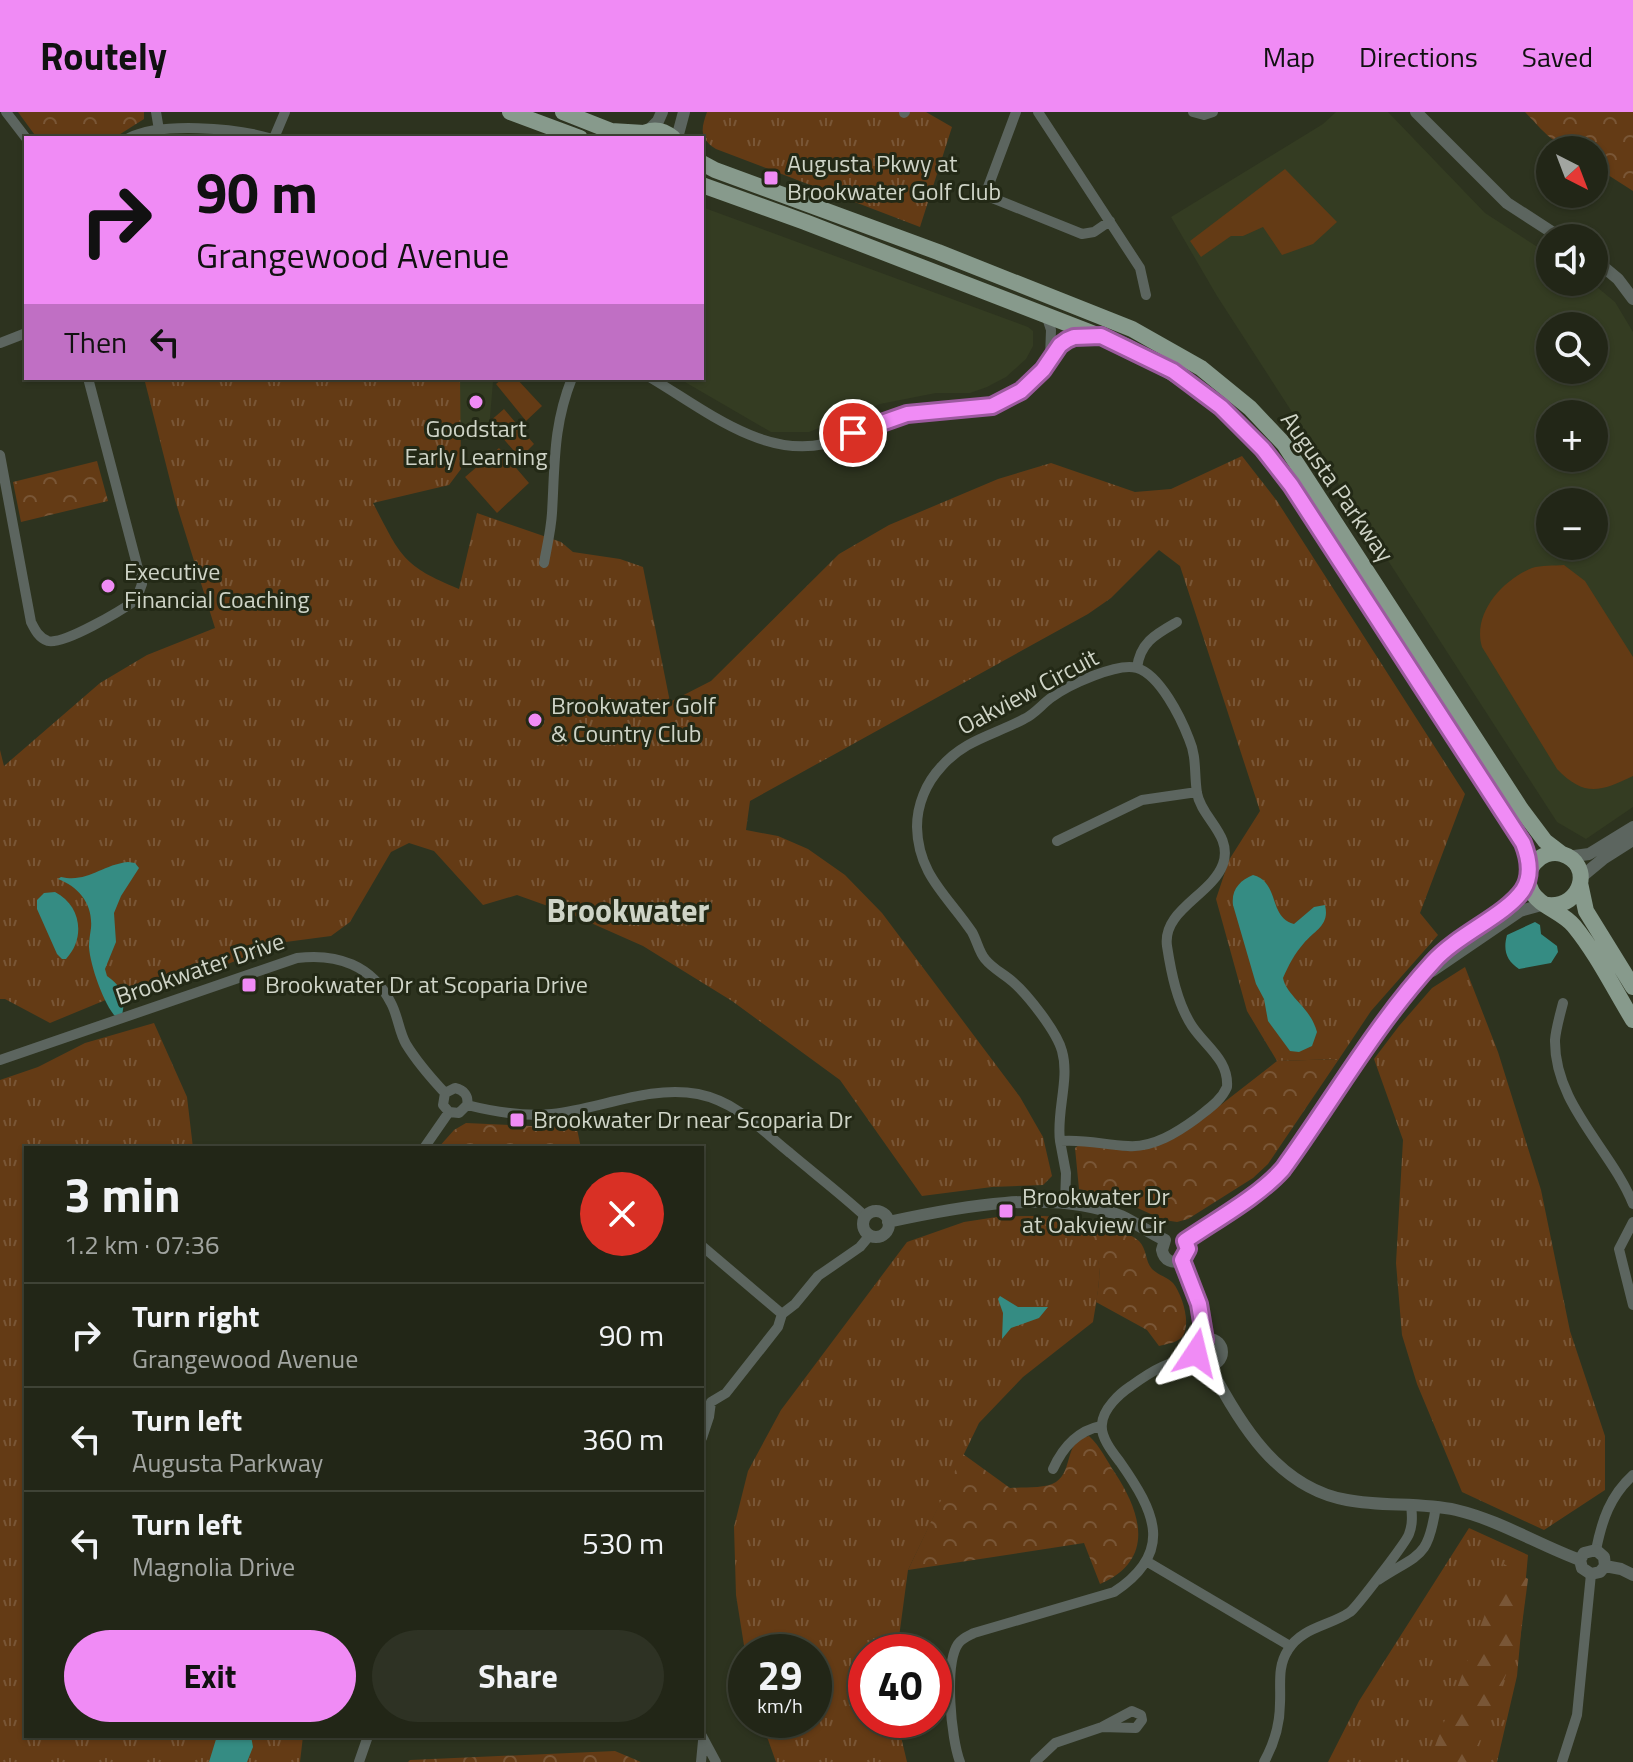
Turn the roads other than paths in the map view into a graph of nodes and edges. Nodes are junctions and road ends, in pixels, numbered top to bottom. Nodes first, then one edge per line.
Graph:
1 (6, 112) edge
2 (156, 112) edge
3 (285, 112) edge
4 (510, 112) edge
5 (563, 112) edge
6 (662, 112) edge
7 (684, 112) edge
8 (1016, 112) edge
9 (1038, 112) edge
10 (1193, 112) edge
11 (1213, 112) edge
12 (1416, 112) edge
13 (159, 130) junction
14 (643, 134) edge
15 (24, 136) edge
16 (136, 136) edge
17 (261, 136) edge
18 (272, 136) edge
19 (575, 136) edge
20 (671, 136) edge
21 (676, 136) edge
22 (704, 164) edge
23 (704, 186) edge
24 (1110, 221) junction
25 (1539, 224) edge
26 (1608, 271) edge
27 (1146, 295) dead end
28 (1633, 299) edge
29 (1046, 315) junction
30 (24, 334) edge
31 (1101, 336) junction
32 (0, 343) edge
33 (1049, 360) junction
34 (89, 380) edge
35 (571, 380) edge
36 (654, 380) edge
37 (0, 455) edge
38 (544, 563) dead end
39 (1177, 622) dead end
40 (1137, 668) junction
41 (1197, 792) junction
42 (1633, 827) edge
43 (1633, 840) edge
44 (1057, 841) dead end
45 (1565, 856) junction
46 (1528, 879) junction
47 (1580, 880) junction
48 (1546, 904) junction
49 (1413, 987) junction
50 (1633, 987) edge
51 (1563, 1003) dead end
52 (1633, 1020) edge
53 (0, 1060) edge
54 (445, 1093) junction
55 (467, 1105) junction
56 (449, 1112) junction
57 (1060, 1141) junction
58 (425, 1146) edge
59 (1065, 1204) junction
60 (1633, 1204) edge
61 (865, 1216) junction
62 (888, 1222) junction
63 (1633, 1222) edge
64 (870, 1235) junction
65 (1165, 1240) junction
66 (1185, 1241) junction
67 (704, 1248) edge
68 (1182, 1260) junction
69 (1633, 1305) edge
70 (782, 1314) junction
71 (1205, 1340) junction
72 (1197, 1358) junction
73 (1209, 1365) junction
74 (706, 1399) edge
75 (1101, 1426) junction
76 (704, 1432) edge
77 (1053, 1469) dead end
78 (1633, 1475) edge
79 (1411, 1504) junction
80 (1436, 1506) junction
81 (1596, 1550) junction
82 (1580, 1560) junction
83 (1146, 1561) junction
84 (1605, 1566) junction
85 (1591, 1574) junction
86 (1633, 1575) edge
87 (1373, 1584) junction
88 (1290, 1646) junction
89 (1102, 1727) dead end
90 (367, 1738) edge
91 (702, 1738) edge
92 (703, 1738) edge
93 (359, 1762) edge
94 (701, 1762) edge
95 (716, 1762) edge
96 (960, 1762) edge
97 (1035, 1762) edge
98 (1264, 1762) edge
99 (1562, 1762) edge

1 - 15 street
2 - 13 street
3 - 18 street
4 - 19 main road
5 - 14 main road
6 - 14 street
7 - 21 street
8 - 24 street
9 - 24 street
10 - 11 street
12 - 25 street
13 - 16 street
13 - 17 street
14 - 20 main road
22 - 45 main road, Augusta Parkway
23 - 29 main road, Augusta Parkway
24 - 27 street
26 - 28 street
29 - 31 main road, Augusta Parkway
29 - 33 street
30 - 32 street
31 - 33 street
31 - 46 main road, Augusta Parkway
33 - 36 street
34 - 37 street
35 - 38 street
39 - 40 street
40 - 41 street, Oakview Circuit
40 - 57 street, Oakview Circuit
41 - 44 street
41 - 57 street, Oakview Circuit
42 - 45 street
43 - 47 street
45 - 46 main road
45 - 47 main road
46 - 48 main road
46 - 49 street
47 - 48 main road
47 - 50 main road
48 - 49 street
48 - 52 main road
49 - 66 street
51 - 60 street
53 - 54 street, Brookwater Drive
54 - 55 street, Brookwater Drive
54 - 56 street, Brookwater Drive
55 - 56 street
55 - 61 street, Brookwater Drive
56 - 58 street
57 - 59 street, Oakview Circuit
59 - 62 street
59 - 65 street
61 - 62 street
61 - 64 street
62 - 64 street
63 - 69 street
64 - 70 street
65 - 66 street
65 - 68 street
66 - 68 street
67 - 70 street
68 - 71 street
70 - 74 street
71 - 72 street
71 - 73 street
72 - 73 street
72 - 75 street
73 - 79 street
74 - 76 street
75 - 77 street
75 - 83 street
78 - 81 street
79 - 80 street
79 - 87 street
80 - 82 street
80 - 87 street
81 - 82 street
81 - 84 street
82 - 85 street
83 - 88 street
83 - 96 street
84 - 85 street
84 - 86 street
85 - 99 street
87 - 88 street
88 - 98 street
89 - 97 street
90 - 93 street
91 - 94 street
92 - 95 street

